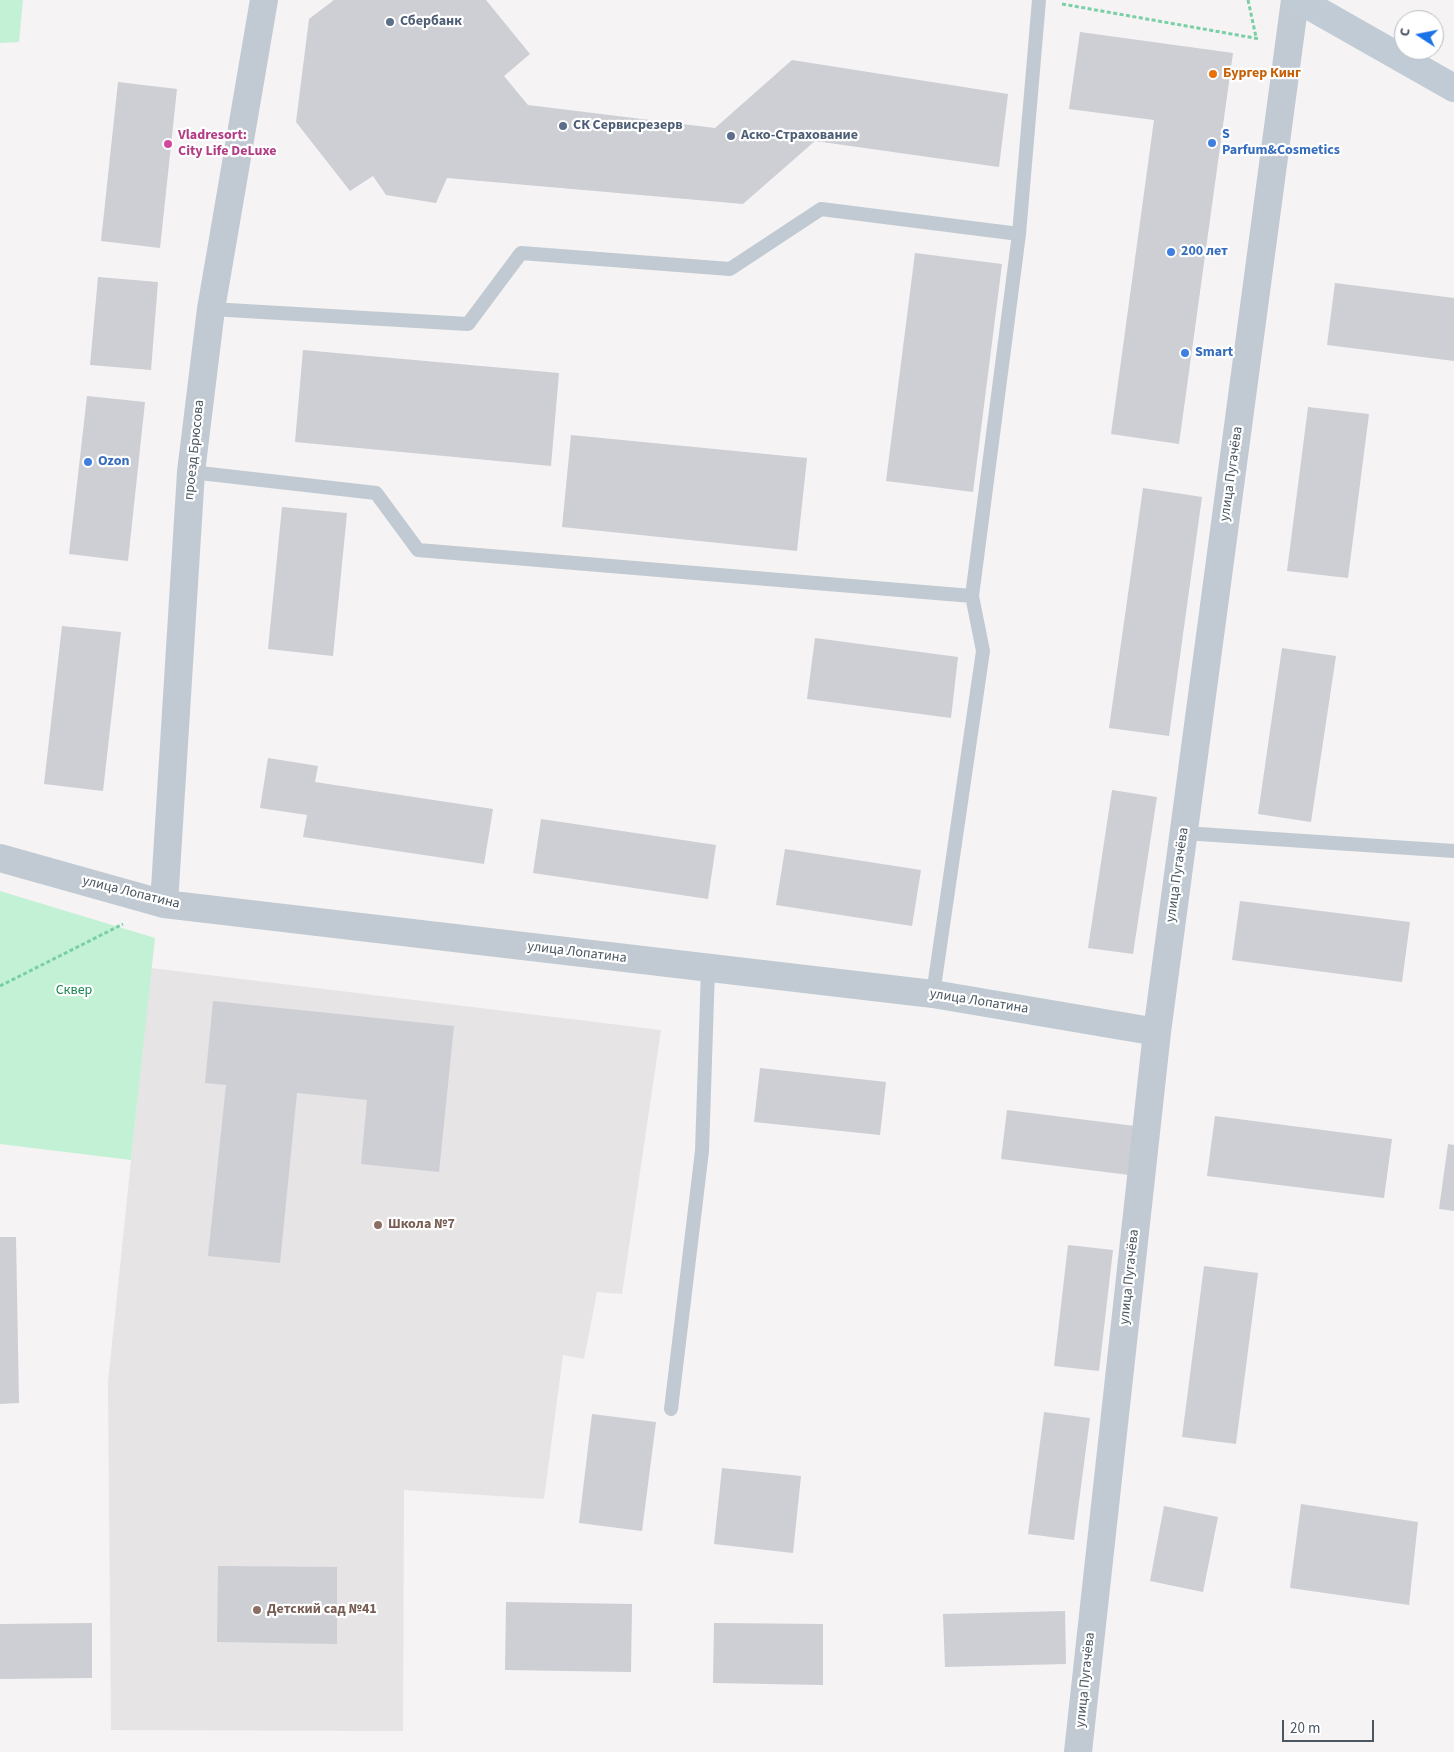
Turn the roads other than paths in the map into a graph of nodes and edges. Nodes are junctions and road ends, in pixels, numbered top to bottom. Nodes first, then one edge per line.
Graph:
1 (264, 0) edge
2 (1039, 0) edge
3 (1295, 0) edge
4 (1299, 0) edge
5 (1454, 88) edge
6 (1019, 234) junction
7 (211, 309) junction
8 (191, 472) junction
9 (972, 596) junction
10 (1184, 833) junction
11 (1454, 851) edge
12 (0, 858) edge
13 (164, 904) junction
14 (708, 969) junction
15 (933, 994) junction
16 (1157, 1032) junction
17 (671, 1409) dead end
18 (1078, 1752) edge

1 - 7 street, проезд Брюсова
2 - 6 lane
3 - 10 street, улица Пугачёва
4 - 5 main road
6 - 7 lane
6 - 9 lane
7 - 8 street, проезд Брюсова
8 - 9 lane
8 - 13 street, проезд Брюсова
9 - 15 lane
10 - 11 lane
10 - 16 street, улица Пугачёва
12 - 13 street, улица Лопатина
13 - 14 street, улица Лопатина
14 - 15 street, улица Лопатина
14 - 17 lane
15 - 16 street, улица Лопатина
16 - 18 street, улица Пугачёва

